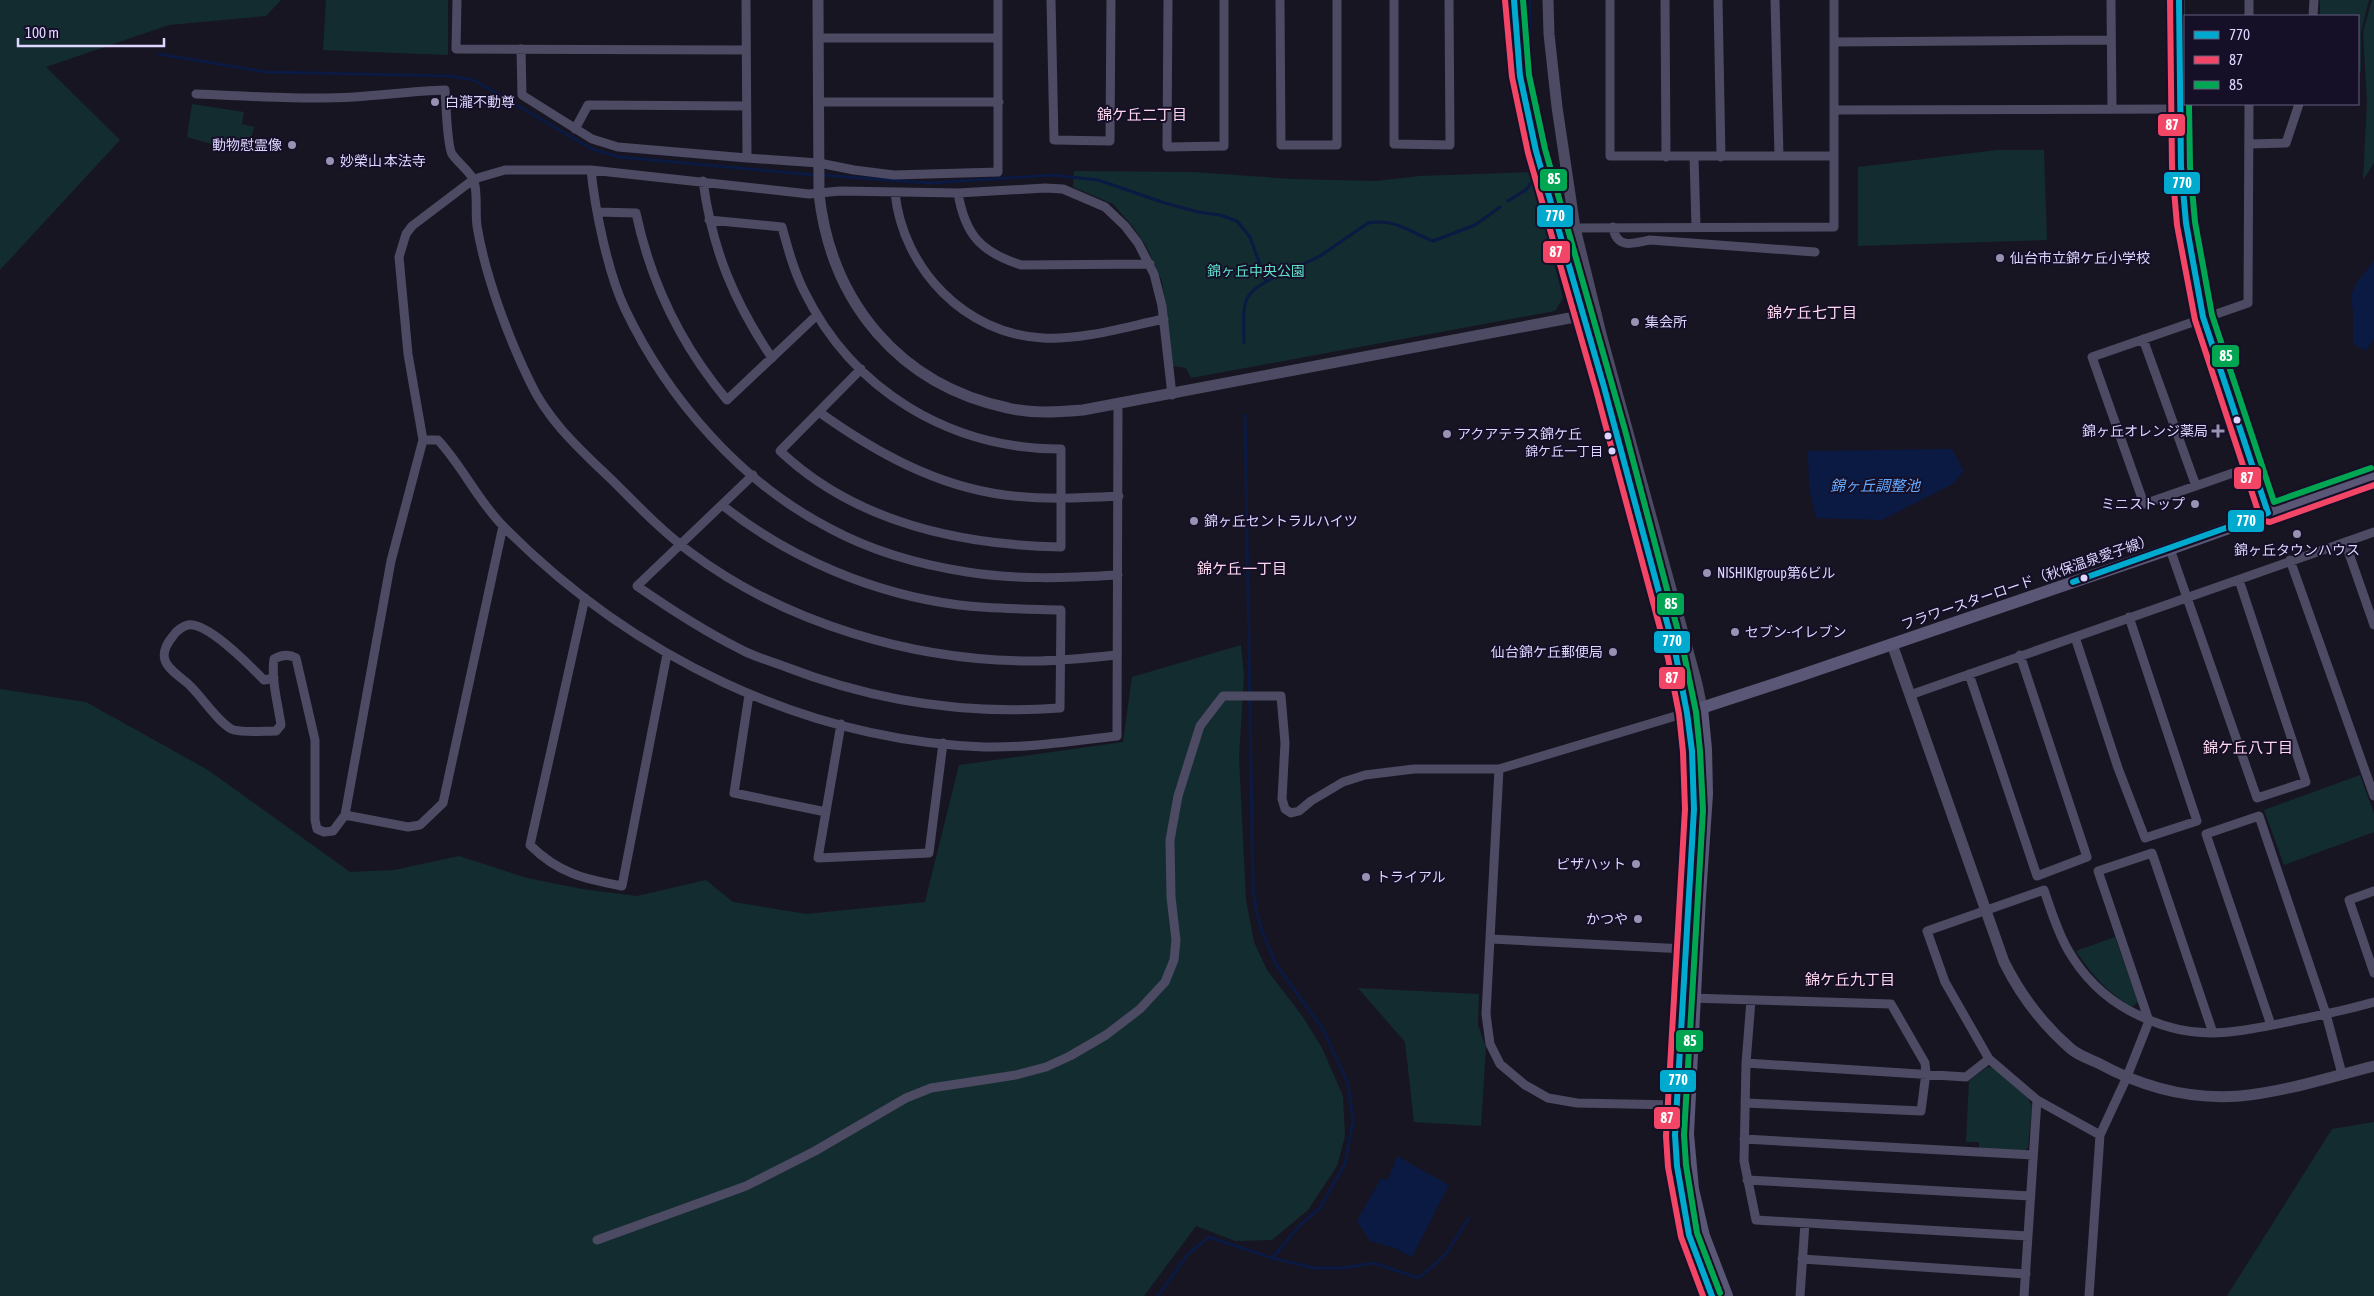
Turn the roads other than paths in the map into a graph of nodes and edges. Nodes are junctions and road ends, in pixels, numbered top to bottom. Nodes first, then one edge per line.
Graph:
1 (457, 0) edge
2 (746, 0) edge
3 (818, 0) edge
4 (998, 0) edge
5 (1051, 0) edge
6 (1111, 0) edge
7 (1168, 0) edge
8 (1224, 0) edge
9 (1280, 0) edge
10 (1337, 0) edge
11 (1394, 0) edge
12 (1449, 0) edge
13 (1514, 0) edge
14 (1548, 0) edge
15 (1610, 0) edge
16 (1665, 0) edge
17 (1718, 0) edge
18 (1775, 0) edge
19 (1834, 0) edge
20 (2111, 0) edge
21 (2179, 0) edge
22 (2249, 0) edge
23 (2314, 0) edge
24 (2249, 15) edge
25 (2313, 15) edge
26 (819, 38) junction
27 (998, 38) junction
28 (2111, 40) junction
29 (1834, 42) junction
30 (521, 49) junction
31 (746, 50) junction
32 (196, 94) dead end
33 (818, 102) junction
34 (999, 102) junction
35 (2249, 105) edge
36 (2299, 105) edge
37 (746, 106) junction
38 (2112, 109) junction
39 (2180, 109) junction
40 (1834, 110) junction
41 (575, 128) junction
42 (2249, 144) junction
43 (1779, 156) junction
44 (1833, 156) junction
45 (1666, 157) junction
46 (1694, 157) junction
47 (1721, 157) junction
48 (747, 158) junction
49 (591, 170) junction
50 (819, 178) junction
51 (474, 179) junction
52 (704, 181) junction
53 (895, 193) junction
54 (958, 193) junction
55 (597, 212) junction
56 (709, 220) junction
57 (1613, 226) junction
58 (1696, 226) junction
59 (1575, 228) junction
60 (1815, 252) dead end
61 (1150, 264) junction
62 (817, 315) junction
63 (1590, 315) junction
64 (2204, 317) junction
65 (1164, 319) junction
66 (2143, 339) junction
67 (772, 358) junction
68 (861, 368) junction
69 (1172, 394) junction
70 (1118, 404) junction
71 (819, 412) junction
72 (423, 440) junction
73 (2253, 466) junction
74 (753, 475) junction
75 (2374, 476) edge
76 (2196, 486) junction
77 (1119, 496) junction
78 (1062, 498) junction
79 (722, 505) junction
80 (2268, 514) junction
81 (503, 526) junction
82 (2374, 532) edge
83 (2345, 542) junction
84 (679, 544) junction
85 (2170, 549) junction
86 (2290, 560) junction
87 (1118, 575) junction
88 (2239, 580) junction
89 (585, 598) junction
90 (2187, 598) junction
91 (2129, 617) junction
92 (2374, 625) edge
93 (2075, 637) junction
94 (1892, 644) junction
95 (667, 654) junction
96 (1116, 655) junction
97 (2020, 655) junction
98 (1060, 659) junction
99 (1968, 674) junction
100 (274, 678) junction
101 (749, 695) junction
102 (1910, 695) junction
103 (1702, 708) junction
104 (1689, 712) junction
105 (841, 724) junction
106 (943, 742) junction
107 (1499, 769) junction
108 (2371, 778) edge
109 (2374, 796) edge
110 (826, 812) junction
111 (345, 815) junction
112 (2374, 891) edge
113 (1984, 910) junction
114 (1491, 939) junction
115 (1685, 949) junction
116 (2374, 973) edge
117 (1682, 998) junction
118 (1695, 999) junction
119 (1751, 1000) junction
120 (2374, 1002) edge
121 (2326, 1014) junction
122 (2149, 1021) junction
123 (2272, 1025) junction
124 (2213, 1033) junction
125 (1989, 1059) junction
126 (1746, 1063) junction
127 (2374, 1066) edge
128 (1926, 1073) junction
129 (2342, 1074) junction
130 (2126, 1079) junction
131 (2036, 1100) junction
132 (1745, 1103) junction
133 (1676, 1105) junction
134 (2100, 1135) junction
135 (1744, 1139) junction
136 (2033, 1155) junction
137 (1747, 1180) junction
138 (2030, 1196) junction
139 (1804, 1224) junction
140 (2028, 1236) junction
141 (597, 1240) dead end
142 (1802, 1258) junction
143 (2026, 1274) junction
144 (1712, 1296) edge
145 (1727, 1296) edge
146 (1800, 1296) edge
147 (2024, 1296) edge
148 (2089, 1296) edge

1 - 30 street
2 - 31 street
3 - 26 street
4 - 27 street
5 - 6 street
7 - 8 street
9 - 10 street
11 - 12 street
13 - 63 street
14 - 59 street
15 - 45 street
16 - 45 street
17 - 47 street
18 - 43 street
19 - 29 street
20 - 28 street
21 - 39 street
22 - 24 street
23 - 25 street
26 - 27 street
26 - 33 street
27 - 34 street
28 - 29 street
28 - 38 street
29 - 40 street
30 - 31 street
30 - 41 street
31 - 37 street
32 - 51 street
33 - 34 street
33 - 50 street
34 - 50 street
35 - 42 street
36 - 42 street
37 - 41 street
37 - 48 street
38 - 39 street
38 - 40 street
39 - 64 street
40 - 44 street
41 - 48 street
42 - 64 street
43 - 44 street
43 - 47 street
44 - 58 street
45 - 46 street
46 - 47 street
46 - 58 street
48 - 50 street
49 - 51 street
49 - 52 street
49 - 55 street
50 - 52 street
50 - 53 street
50 - 70 street
51 - 72 street
51 - 84 street
52 - 56 street
53 - 54 street
53 - 65 street
54 - 61 street
54 - 61 street
55 - 67 street
55 - 74 street
56 - 62 street
56 - 67 street
57 - 58 street
57 - 59 street
57 - 60 street
59 - 63 street
61 - 65 street
62 - 67 street
62 - 68 street
63 - 69 street
63 - 103 street
63 - 104 street
64 - 66 street
64 - 73 street
65 - 69 street
66 - 76 street
66 - 76 street
68 - 71 street
68 - 78 street
69 - 70 street
70 - 77 street
71 - 78 street
71 - 78 street
72 - 81 street
72 - 111 street
73 - 76 street
73 - 80 street
74 - 79 street
74 - 87 street
75 - 80 main road, フラワースターロード（秋保温泉愛子線）
77 - 78 street
77 - 87 street
79 - 84 street
79 - 98 street
80 - 85 main road, フラワースターロード（秋保温泉愛子線）
81 - 89 street
81 - 111 street
82 - 83 street
83 - 86 street
83 - 92 street
84 - 98 street
84 - 98 street
85 - 90 street
85 - 94 main road, フラワースターロード（秋保温泉愛子線）
86 - 88 street
86 - 108 street
87 - 96 street
88 - 90 street
88 - 90 street
89 - 95 street
89 - 95 street
90 - 91 street
91 - 93 street
91 - 93 street
93 - 97 street
94 - 102 street
94 - 103 main road, フラワースターロード（秋保温泉愛子線）
95 - 101 street
96 - 98 street
96 - 106 street
97 - 99 street
97 - 99 street
99 - 102 street
100 - 100 street
100 - 111 street
101 - 105 street
101 - 110 street
102 - 113 street
103 - 104 main road, フラワースターロード（秋保温泉愛子線）
103 - 118 main road
104 - 107 street
104 - 115 main road
105 - 106 street
105 - 110 street
106 - 110 street
107 - 114 street
107 - 141 street
108 - 109 street
112 - 116 street
113 - 122 street
113 - 125 street
113 - 130 street
114 - 115 street
114 - 133 street
115 - 117 main road
117 - 118 street
117 - 133 main road
118 - 119 street
118 - 145 main road
119 - 126 street
119 - 128 street
120 - 121 street
121 - 123 street
121 - 123 street
121 - 129 street
122 - 124 street
122 - 124 street
122 - 130 street
123 - 124 street
125 - 128 street
125 - 131 street
126 - 128 street
126 - 132 street
127 - 129 street
128 - 132 street
129 - 130 street
130 - 134 street
131 - 134 street
131 - 136 street
132 - 135 street
133 - 144 main road
134 - 148 street
135 - 136 street
135 - 137 street
136 - 138 street
137 - 138 street
137 - 139 street
138 - 140 street
139 - 140 street
139 - 142 street
140 - 143 street
142 - 143 street
142 - 146 street
143 - 147 street

